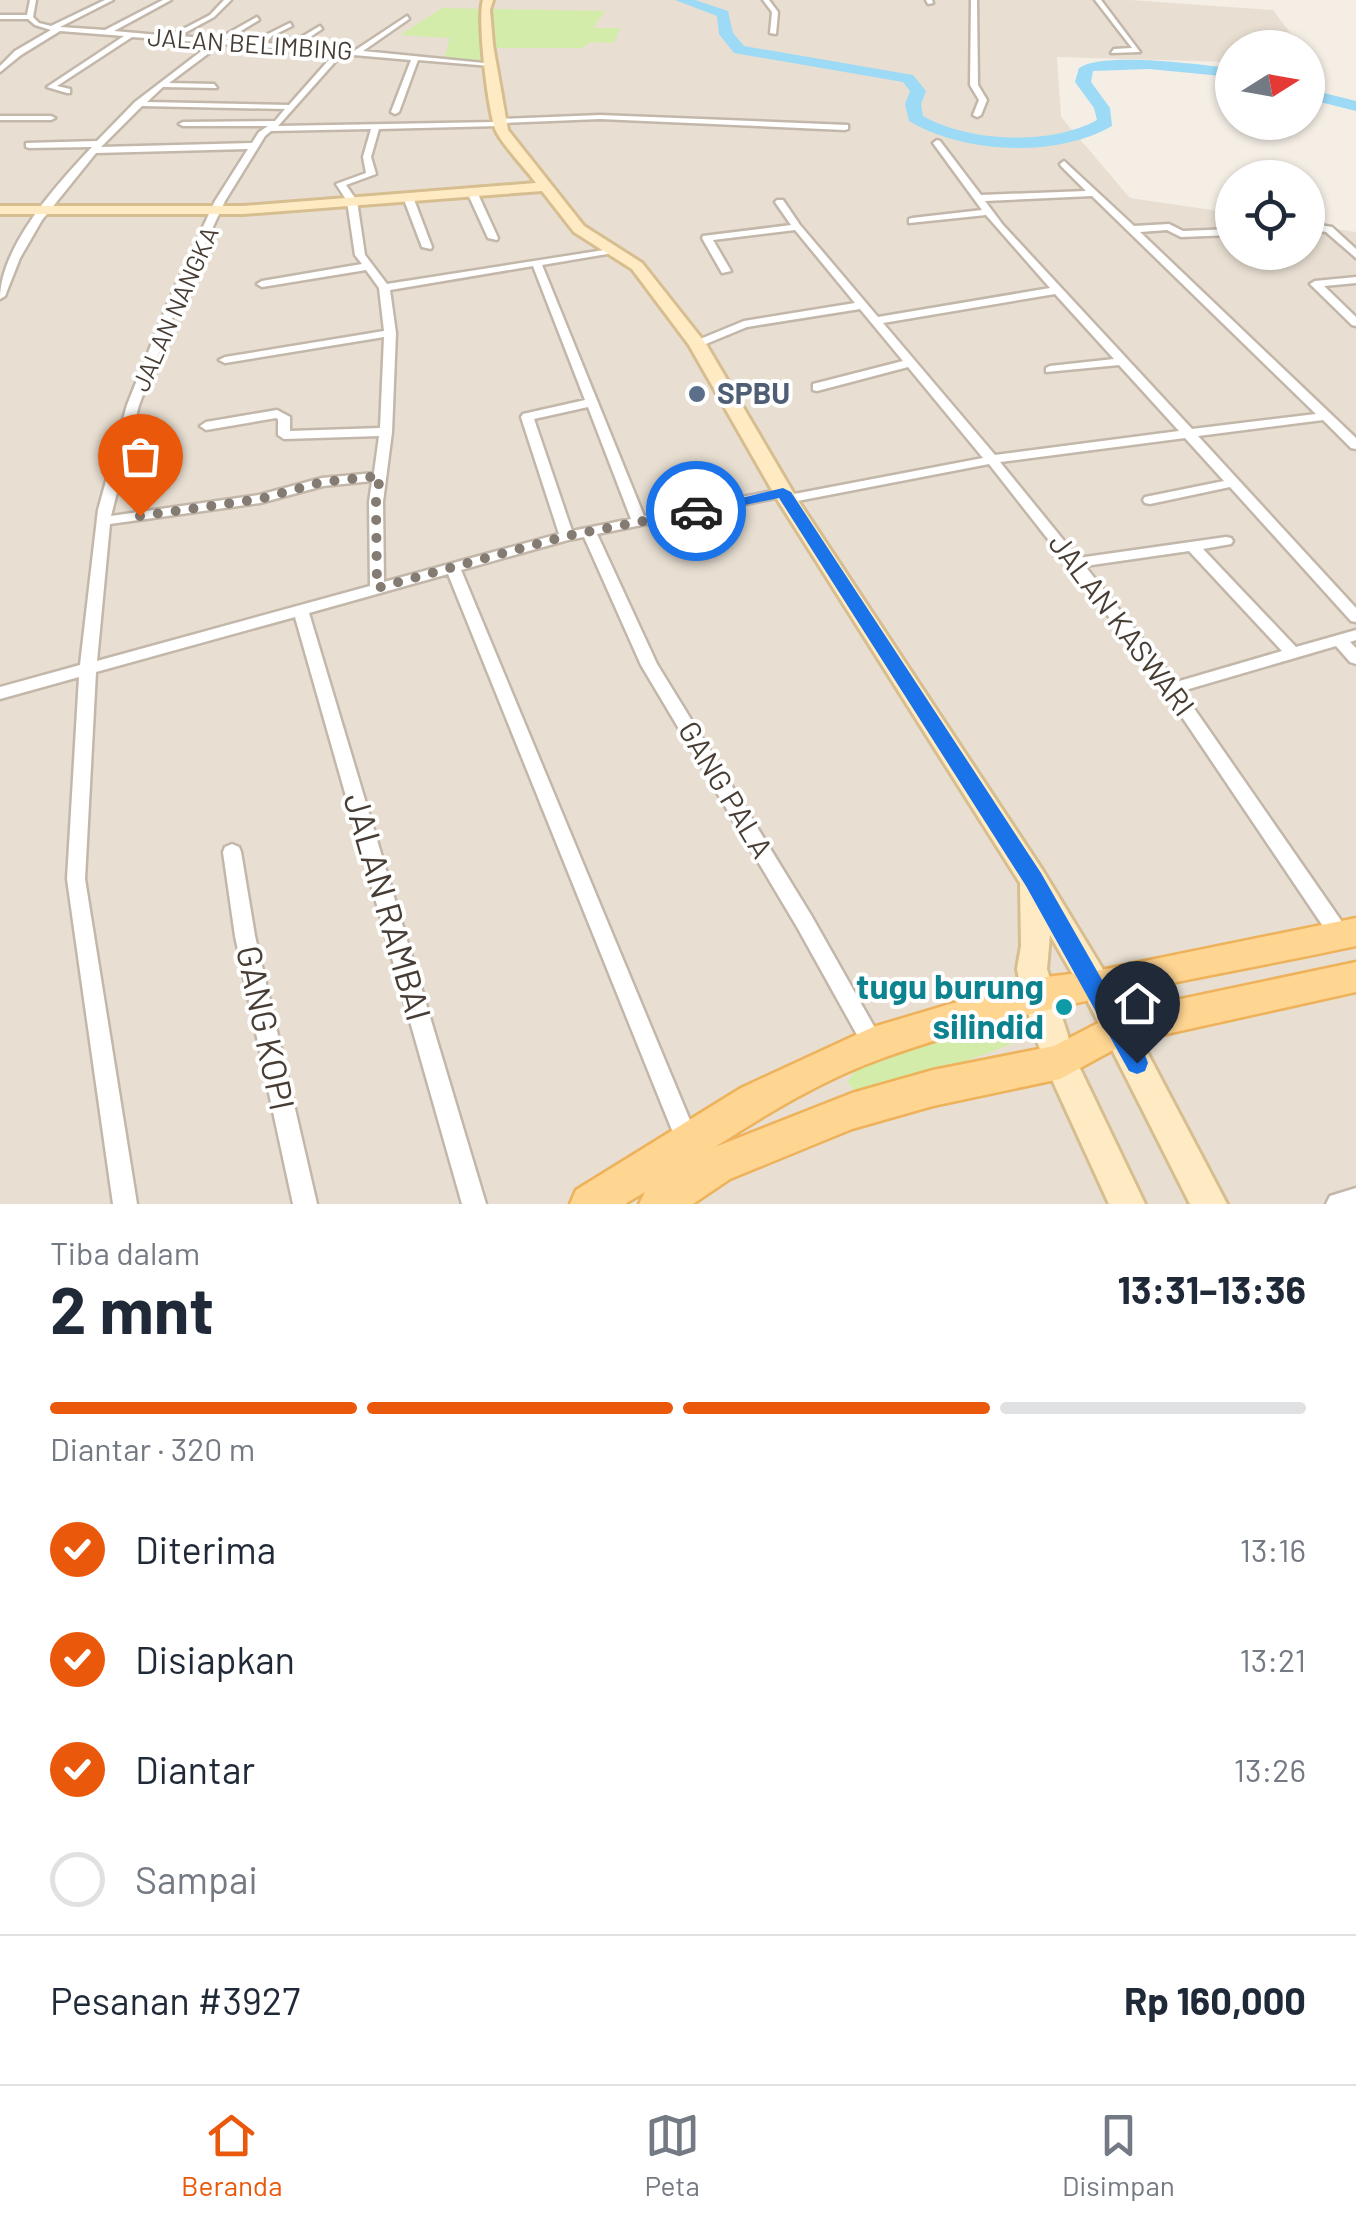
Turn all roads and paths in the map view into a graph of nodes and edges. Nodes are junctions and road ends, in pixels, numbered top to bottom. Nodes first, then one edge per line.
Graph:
1 (33, 0) edge
2 (110, 0) edge
3 (168, 0) edge
4 (239, 0) edge
5 (488, 0) edge
6 (766, 0) edge
7 (974, 0) edge
8 (1098, 0) edge
9 (226, 2) edge
10 (26, 17) junction
11 (0, 18) edge
12 (257, 18) dead end
13 (407, 18) dead end
14 (290, 25) dead end
15 (11, 26) dead end
16 (320, 28) dead end
17 (55, 29) junction
18 (774, 33) dead end
19 (105, 34) junction
20 (129, 36) junction
21 (170, 39) junction
22 (214, 42) junction
23 (260, 46) junction
24 (290, 47) junction
25 (341, 50) junction
26 (1114, 51) dead end
27 (358, 52) junction
28 (415, 58) junction
29 (490, 64) junction
30 (0, 70) edge
31 (162, 85) junction
32 (214, 86) dead end
33 (68, 91) dead end
34 (138, 104) junction
35 (290, 107) junction
36 (395, 112) dead end
37 (977, 114) dead end
38 (0, 118) edge
39 (51, 118) dead end
40 (499, 123) junction
41 (182, 124) dead end
42 (272, 126) junction
43 (376, 126) junction
44 (844, 127) dead end
45 (178, 135) dead end
46 (938, 143) dead end
47 (29, 146) dead end
48 (254, 146) junction
49 (99, 147) junction
50 (168, 150) junction
51 (1064, 164) dead end
52 (549, 186) junction
53 (472, 192) junction
54 (1095, 193) junction
55 (408, 197) junction
56 (978, 198) junction
57 (352, 202) junction
58 (780, 202) dead end
59 (0, 210) edge
60 (45, 210) junction
61 (218, 211) junction
62 (988, 212) junction
63 (912, 221) dead end
64 (797, 228) junction
65 (1325, 228) edge
66 (1134, 230) junction
67 (1215, 233) edge
68 (493, 238) dead end
69 (427, 247) dead end
70 (613, 250) junction
71 (1355, 254) edge
72 (537, 264) junction
73 (370, 266) junction
74 (726, 271) dead end
75 (4, 279) edge
76 (1356, 280) edge
77 (262, 284) dead end
78 (384, 288) junction
79 (1058, 290) junction
80 (0, 296) edge
81 (862, 304) junction
82 (1356, 323) edge
83 (879, 325) junction
84 (390, 333) junction
85 (697, 344) junction
86 (225, 360) dead end
87 (1123, 361) junction
88 (911, 363) junction
89 (1050, 370) dead end
90 (817, 386) dead end
91 (592, 402) junction
92 (1331, 421) junction
93 (1356, 424) edge
94 (206, 426) dead end
95 (386, 432) junction
96 (1188, 433) junction
97 (1356, 445) edge
98 (992, 460) junction
99 (380, 476) junction
100 (1232, 483) junction
101 (785, 496) junction
102 (1150, 500) dead end
103 (639, 521) junction
104 (104, 522) junction
105 (588, 531) junction
106 (566, 536) junction
107 (1226, 540) dead end
108 (1193, 547) junction
109 (1076, 563) junction
110 (452, 567) junction
111 (377, 588) junction
112 (300, 609) junction
113 (1356, 617) edge
114 (1356, 635) edge
115 (1338, 639) junction
116 (1292, 652) junction
117 (1356, 658) edge
118 (88, 668) junction
119 (1174, 688) junction
120 (0, 693) edge
121 (232, 852) dead end
122 (1034, 880) junction
123 (1348, 933) edge
124 (1356, 977) edge
125 (1096, 986) junction
126 (1037, 994) junction
127 (1118, 1028) junction
128 (872, 1044) junction
129 (1060, 1062) junction
130 (688, 1142) junction
131 (1356, 1200) edge
132 (124, 1204) edge
133 (305, 1204) edge
134 (474, 1204) edge
135 (590, 1204) edge
136 (659, 1204) edge
137 (1128, 1204) edge
138 (1209, 1204) edge
139 (1338, 1204) edge

1 - 10 street
2 - 17 street
3 - 19 street
4 - 9 street
5 - 29 street
6 - 18 street
7 - 37 street
8 - 26 street
9 - 21 street
10 - 11 street
10 - 15 street
10 - 17 street, JALAN BELIMBING
12 - 22 street
13 - 27 street
14 - 23 street
16 - 24 street
17 - 19 street, JALAN BELIMBING
17 - 30 street
19 - 20 street, JALAN BELIMBING
20 - 21 street, JALAN BELIMBING
20 - 33 street
21 - 22 street, JALAN BELIMBING
22 - 23 street, JALAN BELIMBING
22 - 31 street
23 - 24 street, JALAN BELIMBING
24 - 25 street, JALAN BELIMBING
25 - 27 street, JALAN BELIMBING
25 - 35 street, JALAN NANGKA
27 - 28 street, JALAN BELIMBING
28 - 29 street, JALAN BELIMBING
28 - 36 street
29 - 40 street
31 - 32 street
31 - 34 street
34 - 35 street
34 - 49 street
35 - 42 street, JALAN NANGKA
38 - 39 street
40 - 43 street
40 - 44 street
40 - 52 street
41 - 42 street
42 - 43 street
42 - 48 street, JALAN NANGKA
43 - 57 street
45 - 50 street
46 - 56 street
47 - 49 street
48 - 50 street
48 - 61 street, JALAN NANGKA
49 - 50 street
49 - 60 street
51 - 54 street
52 - 53 street
52 - 70 street
53 - 55 street
53 - 68 street
54 - 56 street
54 - 66 street
55 - 57 street
55 - 69 street
56 - 62 street
57 - 61 street
57 - 73 street
58 - 64 street, JALAN KASWARI
59 - 60 street
60 - 61 street
60 - 75 street
61 - 104 street, JALAN NANGKA
62 - 63 street
62 - 79 street
64 - 74 street
64 - 81 street, JALAN KASWARI
65 - 71 street
66 - 67 street
66 - 92 street
70 - 72 street
70 - 85 street
72 - 78 street
72 - 91 street
73 - 77 street
73 - 78 street
75 - 80 street
76 - 82 street
78 - 84 street
79 - 83 street
79 - 87 street
81 - 83 street, JALAN KASWARI
81 - 85 street
83 - 88 street, JALAN KASWARI
84 - 86 street
84 - 95 street
85 - 101 street
87 - 89 street
87 - 96 street
88 - 90 street
88 - 98 street, JALAN KASWARI
91 - 103 street
91 - 106 street
92 - 93 street
92 - 96 street
92 - 97 street
94 - 95 street
95 - 99 street
96 - 98 street
96 - 100 street
98 - 101 street
98 - 109 street, JALAN KASWARI
99 - 104 street
99 - 111 street
100 - 102 street
100 - 113 street
101 - 103 street
101 - 122 street
103 - 105 street
104 - 118 street, JALAN NANGKA
105 - 106 street
105 - 128 street, GANG PALA
106 - 110 street
107 - 108 street
108 - 109 street
108 - 116 street
109 - 119 street, JALAN KASWARI
110 - 111 street
110 - 130 street
111 - 112 street
112 - 118 street
112 - 134 street, JALAN RAMBAI
114 - 115 street
115 - 116 street
115 - 117 street
116 - 119 street
118 - 120 street
118 - 132 street, JALAN NANGKA
119 - 123 street, JALAN KASWARI
121 - 133 street, GANG KOPI
122 - 125 street
122 - 126 street
123 - 125 main road
124 - 127 main road
125 - 126 main road
125 - 127 street
126 - 128 main road
126 - 129 street
127 - 129 main road
127 - 138 street
128 - 130 main road
129 - 136 main road
129 - 137 street
130 - 135 main road
131 - 139 street

